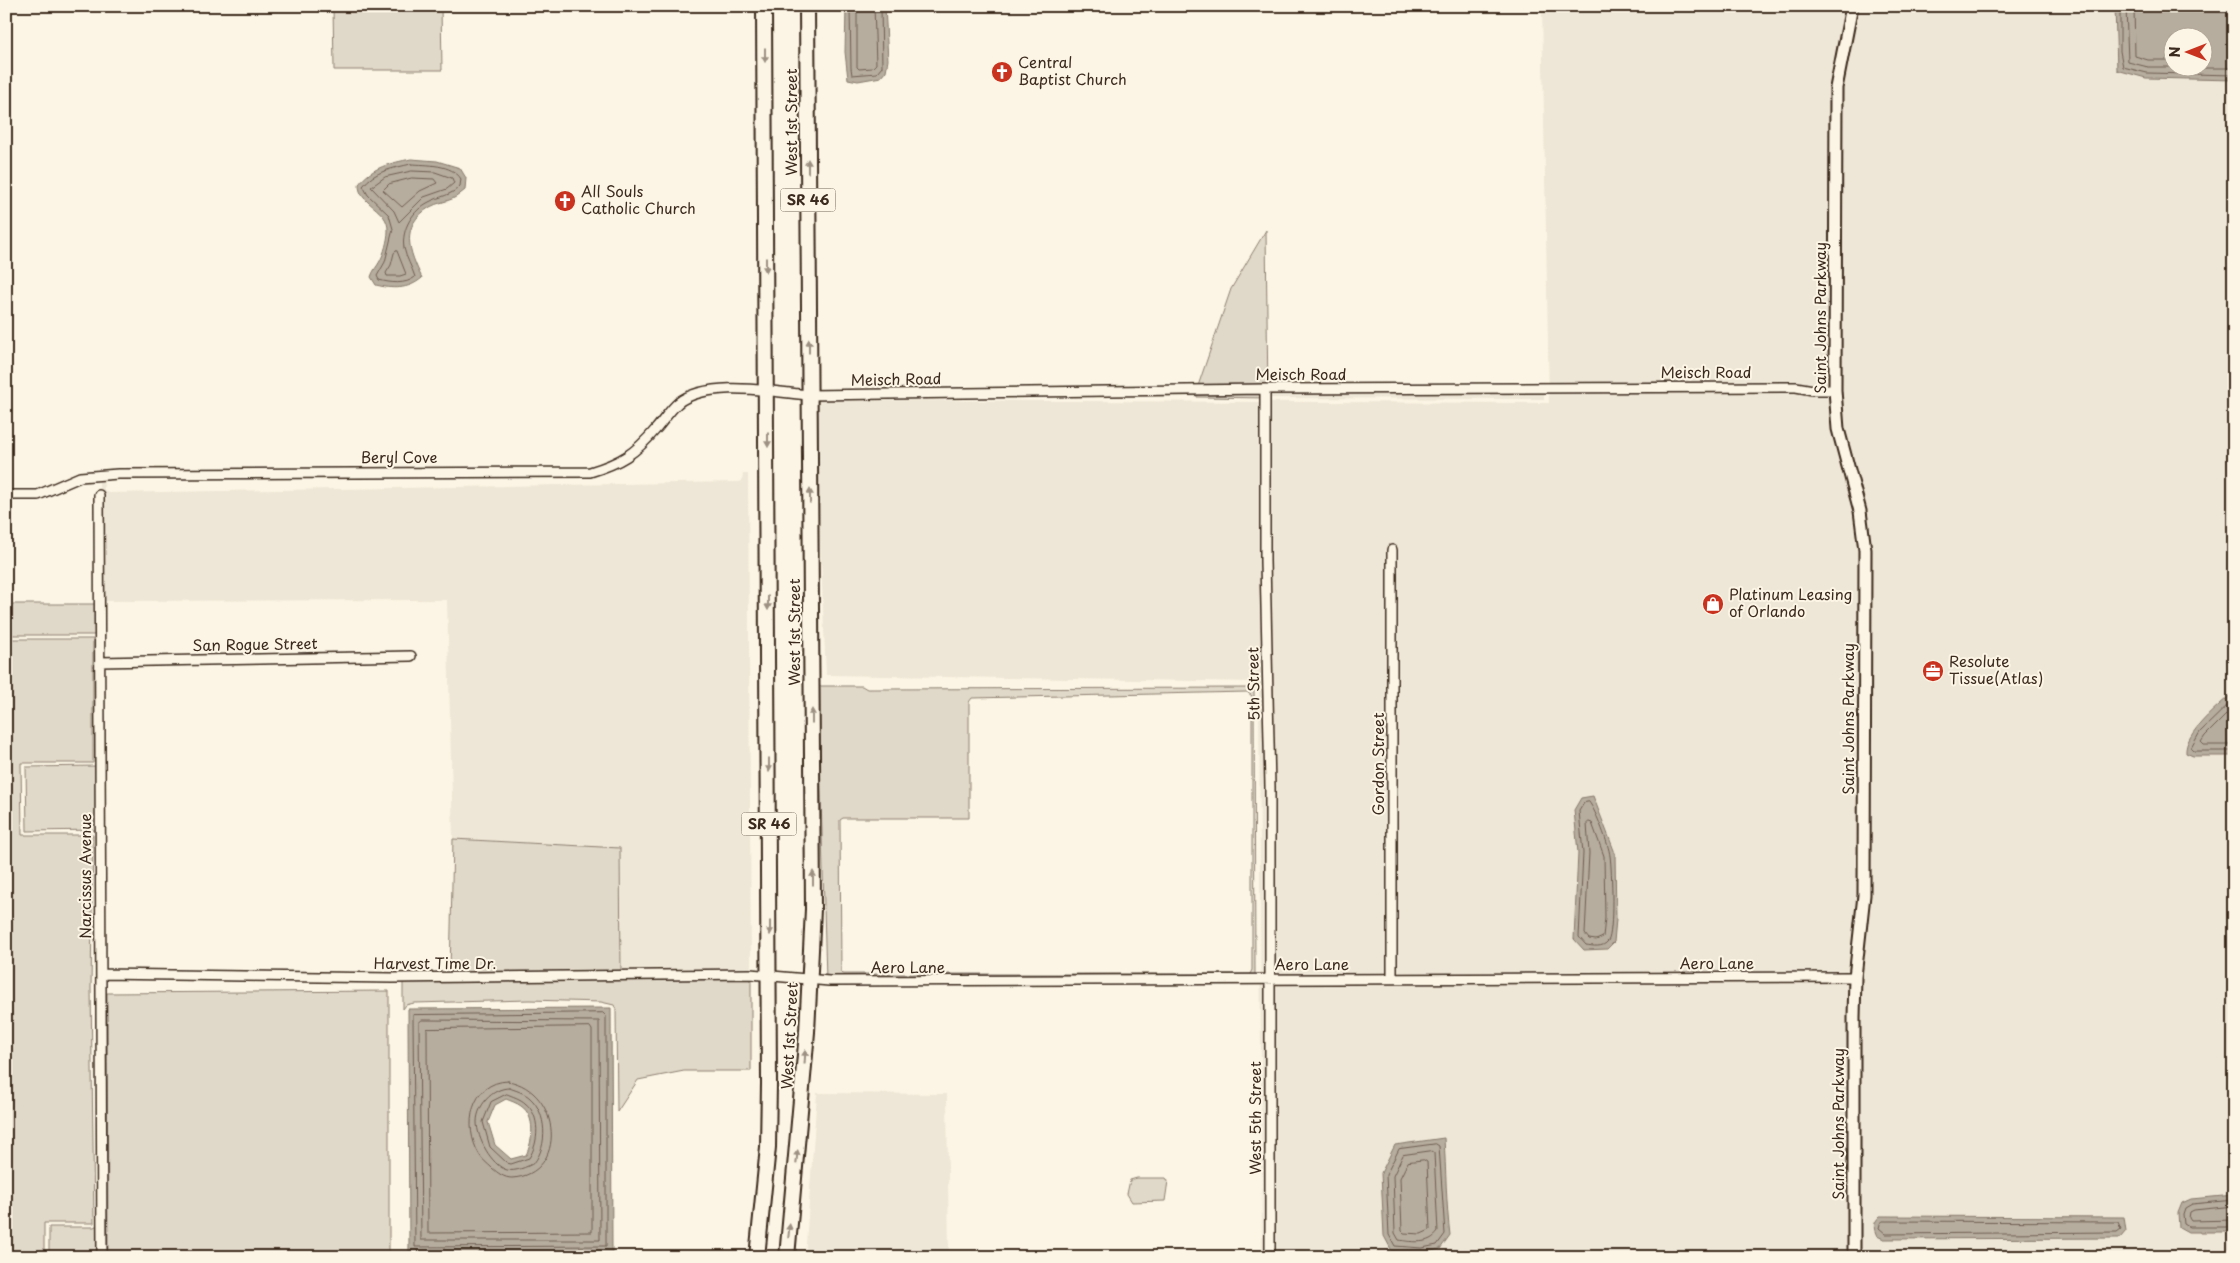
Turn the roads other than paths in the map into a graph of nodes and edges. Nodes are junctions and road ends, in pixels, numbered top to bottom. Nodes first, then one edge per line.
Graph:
1 (764, 6) edge
2 (807, 6) edge
3 (1852, 6) edge
4 (1265, 389) junction
5 (1835, 390) junction
6 (767, 391) junction
7 (809, 395) junction
8 (6, 495) edge
9 (99, 496) dead end
10 (1392, 550) dead end
11 (411, 656) dead end
12 (100, 662) junction
13 (100, 974) junction
14 (770, 975) junction
15 (1856, 977) junction
16 (1392, 978) junction
17 (1269, 979) junction
18 (810, 980) junction
19 (102, 1257) edge
20 (757, 1257) edge
21 (787, 1257) edge
22 (1270, 1257) edge
23 (1854, 1257) edge

1 -> 6 main road, West 1st Street / SR 46
7 -> 2 main road, West 1st Street / SR 46
3 - 5 street, Saint Johns Parkway
4 - 5 street, Meisch Road
4 - 7 street, Meisch Road
4 - 17 street, 5th Street
5 - 15 street, Saint Johns Parkway
6 - 7 street, Meisch Road
6 - 8 street, Beryl Cove
6 -> 14 main road, West 1st Street / SR 46
18 -> 7 main road, West 1st Street / SR 46
9 - 12 street, Narcissus Avenue
10 - 16 street, Gordon Street
11 - 12 street, San Rogue Street
12 - 13 street, Narcissus Avenue
13 - 14 street, Harvest Time Dr.
13 - 19 street, Narcissus Avenue
14 - 18 street, Aero Lane
14 - 20 main road, West 1st Street / SR 46
15 - 16 street, Aero Lane
15 - 23 street, Saint Johns Parkway
16 - 17 street, Aero Lane
17 - 18 street, Aero Lane
17 - 22 street, West 5th Street
21 -> 18 main road, West 1st Street / SR 46

